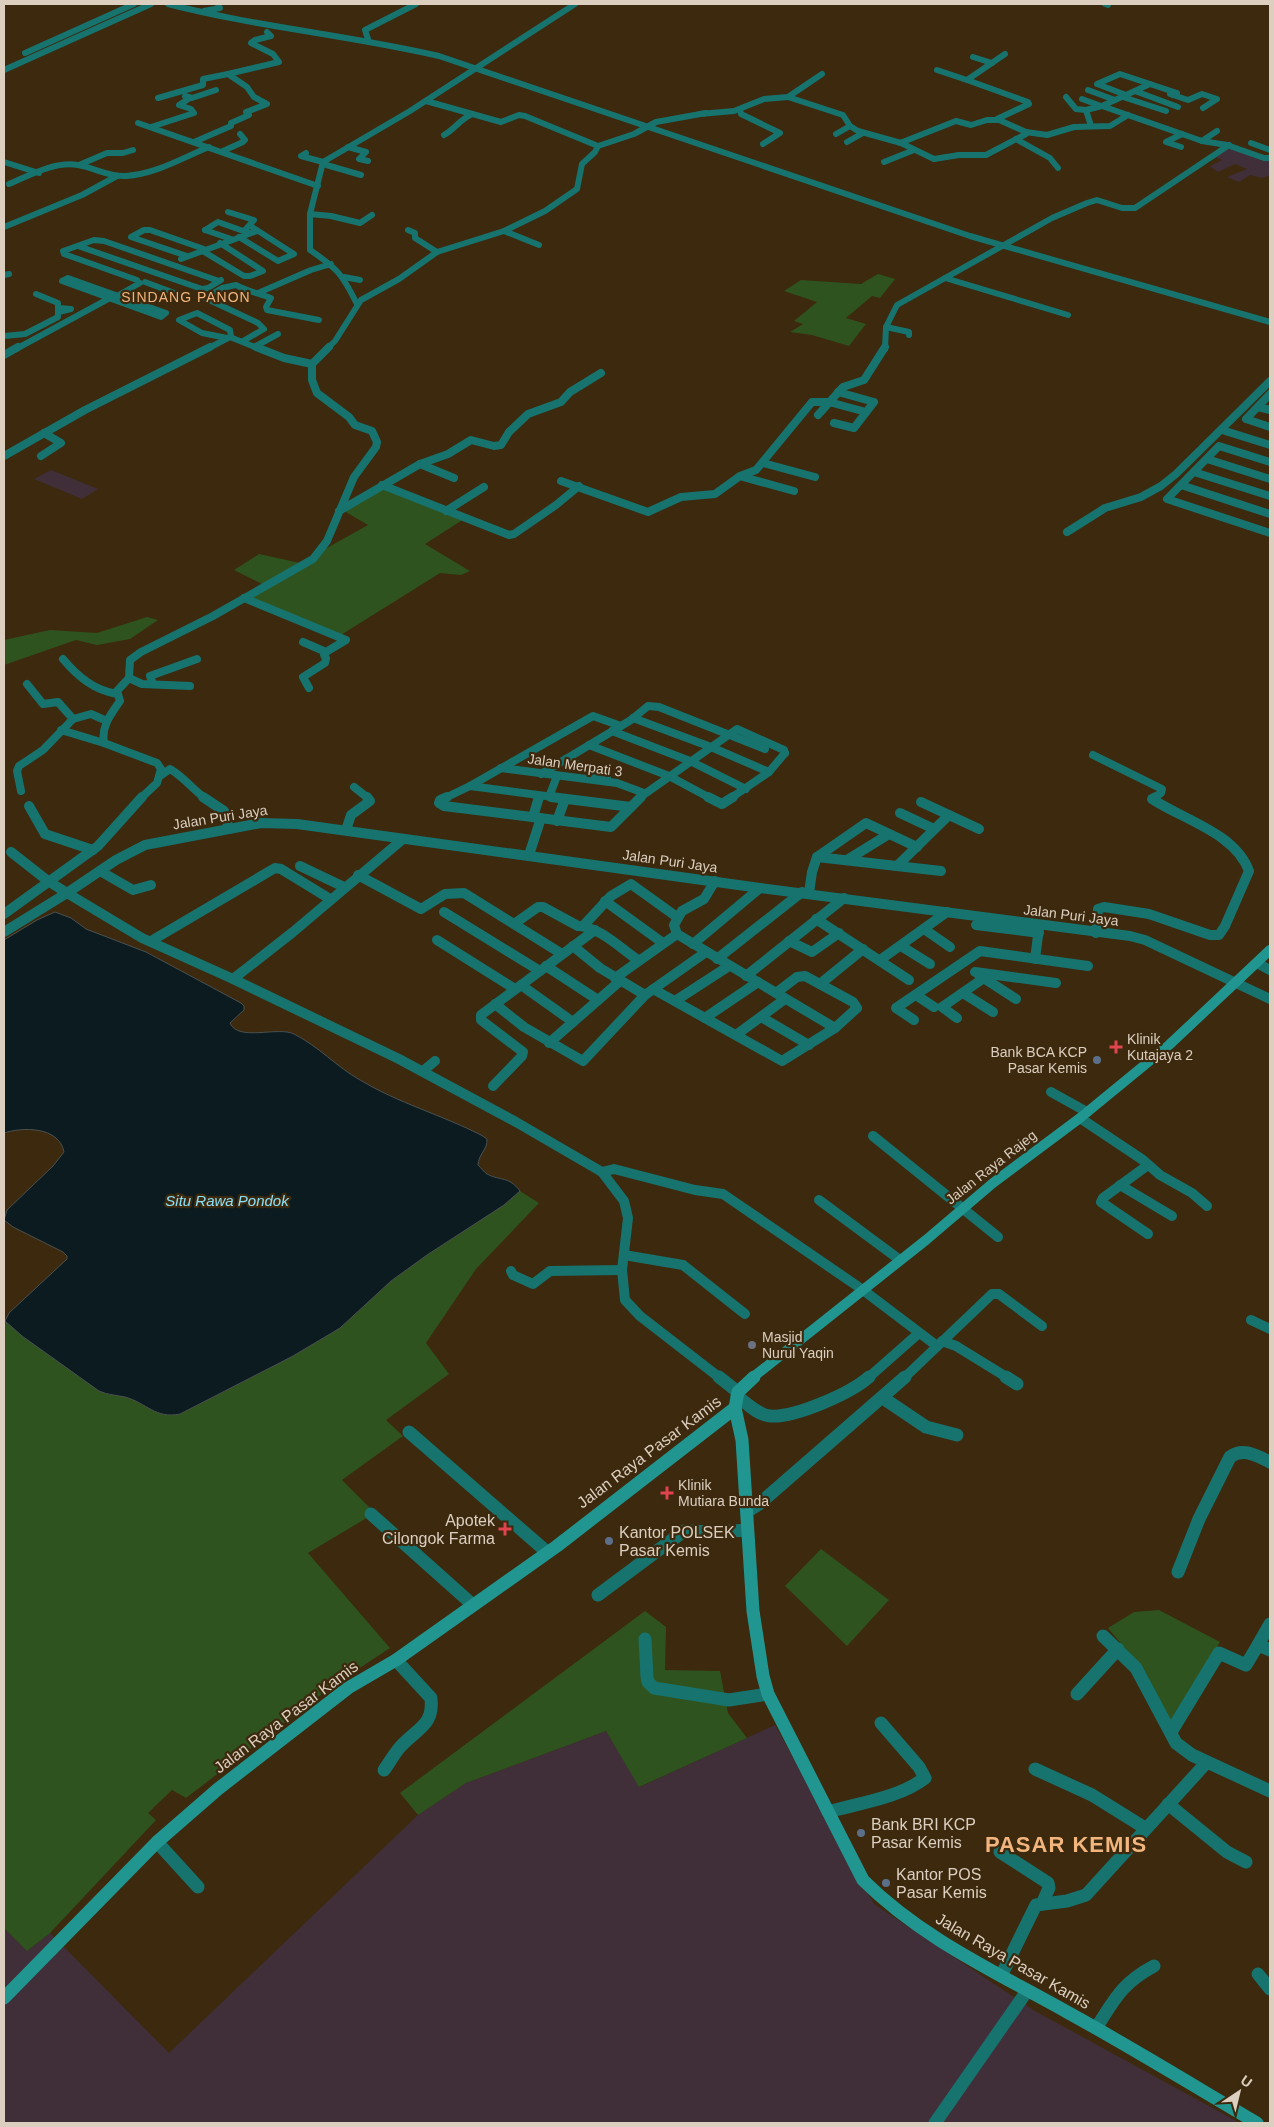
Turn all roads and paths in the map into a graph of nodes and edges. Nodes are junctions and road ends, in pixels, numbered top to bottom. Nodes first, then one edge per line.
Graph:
1 (134, 4) edge
2 (147, 4) edge
3 (151, 4) edge
4 (158, 4) edge
5 (168, 4) edge
6 (416, 4) edge
7 (575, 4) edge
8 (330, 36) junction
9 (368, 39) junction
10 (277, 41) dead end
11 (394, 46) junction
12 (1005, 54) dead end
13 (973, 57) dead end
14 (4, 63) edge
15 (992, 63) junction
16 (477, 68) junction
17 (4, 70) edge
18 (936, 70) dead end
19 (470, 73) junction
20 (228, 74) junction
21 (822, 74) dead end
22 (1135, 78) junction
23 (967, 80) junction
24 (1127, 82) dead end
25 (1148, 85) junction
26 (1119, 86) dead end
27 (216, 90) dead end
28 (1088, 90) dead end
29 (1111, 90) junction
30 (1134, 91) junction
31 (178, 92) junction
32 (1124, 96) junction
33 (788, 97) junction
34 (1066, 97) dead end
35 (158, 98) dead end
36 (190, 98) junction
37 (1082, 99) dead end
38 (1114, 100) junction
39 (426, 101) junction
40 (1140, 102) junction
41 (1102, 106) junction
42 (1133, 106) dead end
43 (1178, 107) dead end
44 (1155, 108) junction
45 (1203, 108) dead end
46 (740, 109) junction
47 (1086, 110) junction
48 (1166, 111) dead end
49 (1127, 112) junction
50 (472, 114) junction
51 (1139, 116) dead end
52 (998, 120) junction
53 (138, 123) dead end
54 (850, 126) junction
55 (1091, 126) dead end
56 (150, 127) junction
57 (648, 127) junction
58 (1217, 131) dead end
59 (1026, 132) junction
60 (863, 133) junction
61 (240, 134) dead end
62 (836, 134) dead end
63 (1182, 134) junction
64 (444, 135) dead end
65 (1016, 138) junction
66 (194, 142) junction
67 (847, 142) dead end
68 (1202, 142) junction
69 (900, 143) junction
70 (1251, 143) dead end
71 (763, 144) dead end
72 (1229, 145) junction
73 (598, 146) junction
74 (209, 147) junction
75 (348, 147) junction
76 (1181, 148) dead end
77 (133, 150) dead end
78 (914, 150) junction
79 (1270, 150) edge
80 (223, 151) junction
81 (306, 152) dead end
82 (1270, 158) edge
83 (4, 162) edge
84 (368, 162) dead end
85 (884, 162) dead end
86 (323, 163) junction
87 (79, 165) junction
88 (1058, 168) dead end
89 (39, 173) junction
90 (361, 175) dead end
91 (116, 176) junction
92 (8, 184) dead end
93 (318, 186) junction
94 (228, 212) dead end
95 (310, 214) junction
96 (372, 215) dead end
97 (4, 227) edge
98 (249, 227) junction
99 (408, 230) dead end
100 (504, 231) junction
101 (238, 237) junction
102 (172, 238) junction
103 (231, 239) junction
104 (220, 243) junction
105 (539, 245) dead end
106 (78, 246) junction
107 (213, 246) junction
108 (1004, 246) junction
109 (202, 249) junction
110 (438, 252) junction
111 (187, 256) junction
112 (171, 264) junction
113 (331, 264) junction
114 (156, 272) junction
115 (344, 277) junction
116 (945, 278) junction
117 (65, 279) dead end
118 (360, 280) dead end
119 (141, 281) junction
120 (220, 281) junction
121 (228, 284) dead end
122 (258, 293) junction
123 (36, 294) dead end
124 (113, 296) junction
125 (188, 298) dead end
126 (357, 304) junction
127 (139, 306) dead end
128 (59, 310) junction
129 (87, 310) junction
130 (1068, 315) dead end
131 (319, 320) dead end
132 (1270, 322) edge
133 (886, 327) junction
134 (278, 334) dead end
135 (909, 335) dead end
136 (4, 336) edge
137 (230, 337) junction
138 (243, 341) junction
139 (256, 346) junction
140 (4, 355) edge
141 (312, 364) junction
142 (601, 373) dead end
143 (1270, 381) edge
144 (838, 392) junction
145 (1270, 395) edge
146 (830, 402) junction
147 (1258, 407) junction
148 (1270, 410) edge
149 (866, 412) junction
150 (818, 415) dead end
151 (834, 423) dead end
152 (1270, 427) edge
153 (1222, 430) junction
154 (44, 433) junction
155 (1270, 445) edge
156 (5, 454) edge
157 (41, 456) dead end
158 (1207, 459) junction
159 (1270, 462) edge
160 (762, 463) junction
161 (420, 464) junction
162 (1194, 472) junction
163 (740, 476) junction
164 (815, 477) dead end
165 (454, 478) dead end
166 (1270, 479) edge
167 (562, 481) dead end
168 (382, 485) junction
169 (1181, 485) junction
170 (484, 486) dead end
171 (579, 486) junction
172 (794, 490) dead end
173 (1270, 496) edge
174 (339, 511) junction
175 (446, 511) junction
176 (1270, 515) edge
177 (1258, 529) junction
178 (1070, 533) dead end
179 (1270, 533) edge
180 (244, 598) junction
181 (303, 642) dead end
182 (326, 652) junction
183 (63, 659) dead end
184 (197, 659) dead end
185 (129, 678) junction
186 (28, 684) dead end
187 (153, 684) junction
188 (190, 686) dead end
189 (309, 688) dead end
190 (117, 694) junction
191 (633, 718) junction
192 (73, 719) junction
193 (107, 721) junction
194 (621, 726) junction
195 (61, 730) junction
196 (612, 731) junction
197 (730, 734) junction
198 (104, 743) junction
199 (589, 745) junction
200 (710, 747) junction
201 (1093, 755) dead end
202 (566, 759) junction
203 (690, 761) junction
204 (501, 768) junction
205 (770, 772) junction
206 (541, 774) junction
207 (160, 776) junction
208 (556, 776) junction
209 (669, 776) junction
210 (617, 783) junction
211 (470, 786) junction
212 (354, 787) dead end
213 (746, 789) junction
214 (21, 791) dead end
215 (644, 793) junction
216 (544, 796) junction
217 (565, 799) junction
218 (921, 802) dead end
219 (29, 806) dead end
220 (631, 807) junction
221 (900, 813) dead end
222 (949, 815) junction
223 (537, 818) junction
224 (557, 821) junction
225 (349, 823) junction
226 (229, 829) junction
227 (934, 829) junction
228 (980, 829) dead end
229 (889, 834) junction
230 (403, 839) junction
231 (917, 847) junction
232 (92, 850) junction
233 (11, 852) dead end
234 (530, 852) junction
235 (817, 858) junction
236 (847, 860) junction
237 (898, 865) junction
238 (300, 866) dead end
239 (100, 871) junction
240 (941, 872) dead end
241 (358, 875) junction
242 (48, 881) junction
243 (715, 881) junction
244 (151, 885) dead end
245 (344, 887) junction
246 (760, 888) junction
247 (807, 891) junction
248 (67, 893) junction
249 (844, 898) junction
250 (330, 899) junction
251 (605, 901) junction
252 (444, 912) dead end
253 (947, 912) junction
254 (4, 914) edge
255 (677, 917) junction
256 (816, 919) junction
257 (514, 924) junction
258 (584, 925) junction
259 (976, 925) dead end
260 (924, 929) junction
261 (1039, 929) junction
262 (1096, 929) junction
263 (595, 930) junction
264 (4, 932) edge
265 (839, 933) junction
266 (677, 934) junction
267 (147, 939) junction
268 (437, 940) dead end
269 (789, 941) junction
270 (663, 943) junction
271 (693, 944) junction
272 (574, 946) junction
273 (901, 946) junction
274 (950, 947) dead end
275 (863, 949) junction
276 (1270, 950) edge
277 (706, 952) junction
278 (562, 954) junction
279 (1035, 958) junction
280 (717, 959) junction
281 (638, 960) junction
282 (880, 960) junction
283 (962, 963) junction
284 (930, 964) dead end
285 (1255, 965) junction
286 (728, 966) junction
287 (1088, 966) dead end
288 (543, 968) junction
289 (1270, 970) edge
290 (980, 975) junction
291 (746, 976) junction
292 (233, 979) junction
293 (617, 979) junction
294 (1240, 979) junction
295 (909, 980) dead end
296 (1028, 980) junction
297 (758, 982) junction
298 (1056, 983) dead end
299 (820, 984) junction
300 (518, 987) junction
301 (649, 992) junction
302 (776, 993) junction
303 (963, 993) junction
304 (916, 995) junction
305 (785, 998) junction
306 (1270, 999) edge
307 (598, 1000) junction
308 (675, 1001) junction
309 (496, 1004) junction
310 (934, 1007) dead end
311 (993, 1012) dead end
312 (761, 1016) junction
313 (705, 1018) junction
314 (957, 1018) dead end
315 (914, 1020) dead end
316 (573, 1022) junction
317 (835, 1028) junction
318 (736, 1035) junction
319 (549, 1043) junction
320 (809, 1045) junction
321 (435, 1061) dead end
322 (423, 1071) junction
323 (492, 1086) dead end
324 (1051, 1092) dead end
325 (1083, 1115) junction
326 (873, 1136) dead end
327 (1148, 1164) junction
328 (602, 1172) junction
329 (1120, 1185) junction
330 (819, 1200) dead end
331 (1207, 1206) dead end
332 (961, 1209) junction
333 (1172, 1216) dead end
334 (1148, 1234) dead end
335 (998, 1237) dead end
336 (624, 1255) junction
337 (900, 1260) junction
338 (622, 1270) junction
339 (511, 1271) dead end
340 (863, 1290) junction
341 (745, 1314) dead end
342 (1251, 1320) dead end
343 (1042, 1326) dead end
344 (1270, 1328) edge
345 (919, 1333) junction
346 (939, 1343) junction
347 (1017, 1384) dead end
348 (883, 1398) junction
349 (737, 1399) junction
350 (409, 1432) dead end
351 (957, 1435) dead end
352 (1270, 1462) edge
353 (748, 1511) junction
354 (371, 1514) dead end
355 (747, 1530) junction
356 (547, 1552) junction
357 (1178, 1572) dead end
358 (598, 1595) dead end
359 (473, 1605) junction
360 (1270, 1624) edge
361 (1103, 1636) dead end
362 (645, 1639) dead end
363 (1258, 1644) junction
364 (1118, 1649) junction
365 (1270, 1650) edge
366 (396, 1660) junction
367 (768, 1694) junction
368 (1077, 1694) dead end
369 (881, 1723) dead end
370 (1171, 1732) junction
371 (1207, 1762) junction
372 (1035, 1769) dead end
373 (384, 1770) dead end
374 (1270, 1791) edge
375 (1168, 1804) junction
376 (828, 1812) junction
377 (1145, 1828) junction
378 (157, 1842) junction
379 (1000, 1852) dead end
380 (1246, 1862) dead end
381 (198, 1887) dead end
382 (1042, 1904) junction
383 (1154, 1966) dead end
384 (1258, 1974) dead end
385 (1001, 1976) junction
386 (1270, 1989) edge
387 (1028, 1991) junction
388 (4, 1998) edge
389 (1096, 2028) junction
390 (935, 2123) edge
391 (1257, 2123) edge

1 - 14 street
2 - 3 street
3 - 4 street
3 - 17 street
5 - 8 street
6 - 9 street
7 - 16 street
8 - 9 street
8 - 11 street
9 - 11 street
10 - 20 street
11 - 16 street
11 - 19 street
12 - 15 street
13 - 15 street
15 - 23 street
16 - 19 street
16 - 57 street
18 - 23 street
19 - 39 street
20 - 31 street
20 - 66 street
21 - 33 street
22 - 24 street
22 - 25 street
22 - 29 street
23 - 52 street
25 - 30 street
25 - 45 street
26 - 29 street
27 - 36 street
28 - 38 street
29 - 32 street
30 - 32 street
30 - 43 street
31 - 35 street
31 - 36 street
32 - 38 street
32 - 40 street
33 - 46 street
33 - 54 street
34 - 47 street
36 - 56 street
37 - 41 street
38 - 41 street
39 - 50 street
39 - 75 street
40 - 42 street
40 - 44 street
41 - 47 street
41 - 49 street
44 - 48 street
44 - 51 street
46 - 57 street
46 - 71 street
47 - 55 street
49 - 59 street
49 - 63 street
50 - 64 street
50 - 73 street
52 - 59 street
52 - 69 street
53 - 56 street
54 - 60 street
54 - 62 street
56 - 66 street
57 - 73 street
57 - 108 street
58 - 68 street
59 - 65 street
60 - 67 street
60 - 69 street
61 - 80 street
63 - 68 street
63 - 76 street
65 - 78 street
65 - 88 street
66 - 74 street
68 - 72 street
69 - 78 street
70 - 79 street
72 - 82 street
72 - 108 street
73 - 100 street
74 - 80 street
74 - 91 street
75 - 84 street
75 - 86 street
77 - 87 street
78 - 85 street
80 - 93 street
81 - 86 street
83 - 89 street
86 - 90 street
86 - 93 street
87 - 89 street
87 - 91 street
89 - 92 street
91 - 97 street
93 - 95 street
94 - 98 street
95 - 96 street
95 - 113 street
98 - 101 street
98 - 101 street
98 - 103 street
99 - 110 street
100 - 105 street
100 - 110 street
101 - 103 street
102 - 107 street
102 - 109 street
102 - 111 street
103 - 104 street
104 - 107 street
104 - 109 street
106 - 112 street
106 - 114 street
106 - 119 street
107 - 109 street
108 - 116 street
108 - 132 street
109 - 111 street
110 - 126 street
111 - 112 street
112 - 114 street
112 - 120 street
113 - 115 street
113 - 122 street
114 - 119 street
114 - 120 street
115 - 118 street
115 - 126 street
116 - 130 street
116 - 133 street
117 - 124 street
119 - 124 street
119 - 125 street
120 - 121 street
122 - 131 street
122 - 138 street
123 - 128 street
124 - 127 street
124 - 129 street
126 - 141 street
128 - 129 street
128 - 136 street
129 - 140 street
133 - 135 street
133 - 144 street
134 - 139 street
137 - 137 street
137 - 138 street
137 - 154 street
138 - 139 street
139 - 141 street
141 - 174 street
142 - 161 street
143 - 153 street
144 - 146 street
144 - 149 street
145 - 147 street
146 - 149 street
146 - 150 street
146 - 160 street
147 - 148 street
147 - 152 street
149 - 151 street
153 - 155 street
153 - 178 street
154 - 156 street
154 - 157 street
158 - 159 street
158 - 162 street
158 - 166 street
160 - 163 street
160 - 164 street
161 - 165 street
161 - 168 street
162 - 169 street
162 - 173 street
163 - 171 street
163 - 172 street
167 - 171 street
168 - 174 street
168 - 175 street
169 - 176 street
169 - 177 street
170 - 175 street
171 - 175 street
174 - 180 street
176 - 177 street
177 - 179 street
180 - 182 street
180 - 185 street
181 - 182 street
182 - 189 street
183 - 190 street
184 - 187 street
185 - 187 street
185 - 190 street
186 - 192 street
187 - 188 street
190 - 193 street
191 - 194 street
191 - 197 street
191 - 200 street
192 - 193 street
192 - 195 street
193 - 198 street
194 - 196 street
194 - 204 street
195 - 198 street
195 - 214 street
196 - 199 street
196 - 203 street
197 - 200 street
197 - 205 street
198 - 207 street
199 - 202 street
199 - 209 street
200 - 203 street
200 - 205 street
201 - 262 street
202 - 206 street
202 - 210 street
203 - 209 street
203 - 213 street
204 - 206 street, Jalan Merpati 3
204 - 211 street
205 - 213 street
206 - 208 street, Jalan Merpati 3
207 - 226 street
207 - 232 street
208 - 210 street, Jalan Merpati 3
208 - 216 street
209 - 213 street
209 - 215 street
210 - 215 street, Jalan Merpati 3
211 - 216 street
211 - 223 street
212 - 225 street
215 - 220 street
216 - 217 street
216 - 223 street
217 - 220 street
217 - 224 street
218 - 222 street
219 - 232 street
220 - 224 street
221 - 227 street
222 - 227 street
222 - 228 street
223 - 224 street
223 - 234 street
225 - 226 street, Jalan Puri Jaya
225 - 230 street, Jalan Puri Jaya
226 - 239 street, Jalan Puri Jaya
227 - 231 street
229 - 231 street
229 - 235 street
229 - 236 street
230 - 234 street, Jalan Puri Jaya
230 - 241 street
231 - 237 street
232 - 242 street
233 - 242 street
234 - 243 street, Jalan Puri Jaya
235 - 236 street
235 - 247 street
236 - 237 street
237 - 240 street
238 - 245 street
239 - 244 street
239 - 248 street, Jalan Puri Jaya
241 - 245 street
241 - 257 street
242 - 248 street
242 - 254 street
243 - 246 street, Jalan Puri Jaya
243 - 255 street
245 - 250 street
246 - 247 street, Jalan Puri Jaya
246 - 271 street
247 - 249 street, Jalan Puri Jaya
247 - 280 street
248 - 264 street, Jalan Puri Jaya
248 - 267 street
249 - 253 street, Jalan Puri Jaya
249 - 256 street
250 - 267 street
250 - 292 street
251 - 255 street
251 - 258 street
251 - 270 street
252 - 288 street
253 - 260 street
253 - 261 street, Jalan Puri Jaya
255 - 266 street
256 - 265 street
256 - 269 street
257 - 258 street
257 - 278 street
258 - 263 street
259 - 261 street
260 - 273 street
260 - 274 street
261 - 262 street, Jalan Puri Jaya
261 - 279 street
262 - 294 street, Jalan Puri Jaya
263 - 272 street
263 - 281 street
265 - 269 street
265 - 275 street
266 - 270 street
266 - 271 street
267 - 292 street
268 - 300 street
269 - 291 street
270 - 281 street
271 - 277 street
272 - 278 street
272 - 293 street
273 - 282 street
273 - 284 street
275 - 282 street
275 - 299 street
276 - 285 main road, Jalan Raya Rajeg
277 - 280 street
277 - 301 street
278 - 288 street
279 - 283 street
279 - 287 street
280 - 286 street
281 - 293 street
282 - 295 street
283 - 290 street
283 - 304 street
285 - 289 street
285 - 294 main road, Jalan Raya Rajeg
286 - 291 street
286 - 308 street
288 - 300 street
288 - 307 street
290 - 296 street
290 - 296 street
290 - 303 street
291 - 297 street
292 - 322 street
293 - 301 street
293 - 307 street
294 - 306 street, Jalan Puri Jaya
294 - 325 main road, Jalan Raya Rajeg
296 - 298 street
297 - 302 street
297 - 313 street
299 - 302 street
299 - 317 street
300 - 309 street
300 - 316 street
301 - 308 street
301 - 319 street
302 - 305 street
303 - 311 street
303 - 314 street
304 - 310 street
304 - 315 street
305 - 312 street
305 - 317 street
307 - 316 street
308 - 313 street
309 - 319 street
309 - 323 street
312 - 318 street
312 - 320 street
313 - 318 street
316 - 319 street
317 - 320 street
318 - 320 street
321 - 322 street
322 - 328 street
324 - 325 street
325 - 327 street
325 - 332 main road, Jalan Raya Rajeg
326 - 332 street
327 - 329 street
327 - 331 street
328 - 336 street
328 - 340 street
329 - 333 street
329 - 334 street
330 - 337 street
332 - 335 street
332 - 337 main road, Jalan Raya Rajeg
336 - 338 street
336 - 341 street
337 - 340 main road, Jalan Raya Rajeg
338 - 339 street
338 - 349 street
340 - 345 street
340 - 349 main road, Jalan Raya Rajeg
342 - 344 street
343 - 346 street
345 - 346 street
345 - 349 street
346 - 347 street
346 - 348 street
348 - 351 street
348 - 353 street
349 - 353 main road, Jalan Raya Pasar Kamis
349 - 356 main road, Jalan Raya Pasar Kamis
350 - 356 street
352 - 357 street
353 - 355 main road, Jalan Raya Pasar Kamis
354 - 359 street
355 - 358 street
355 - 367 main road, Jalan Raya Pasar Kamis
356 - 359 main road, Jalan Raya Pasar Kamis
359 - 366 main road, Jalan Raya Pasar Kamis
360 - 363 street
361 - 364 street
362 - 367 street
363 - 365 street
363 - 370 street
364 - 368 street
364 - 370 street
366 - 373 street
366 - 378 main road, Jalan Raya Pasar Kamis
367 - 376 main road, Jalan Raya Pasar Kamis
369 - 376 street
370 - 371 street
371 - 374 street
371 - 375 street
372 - 377 street
375 - 377 street
375 - 380 street
376 - 385 main road, Jalan Raya Pasar Kamis
377 - 382 street
378 - 381 street
378 - 388 main road, Jalan Raya Pasar Kamis
379 - 382 street
382 - 385 street
383 - 389 street
384 - 386 street
385 - 387 main road, Jalan Raya Pasar Kamis
387 - 389 main road, Jalan Raya Pasar Kamis
387 - 390 street
389 - 391 main road, Jalan Raya Pasar Kamis

